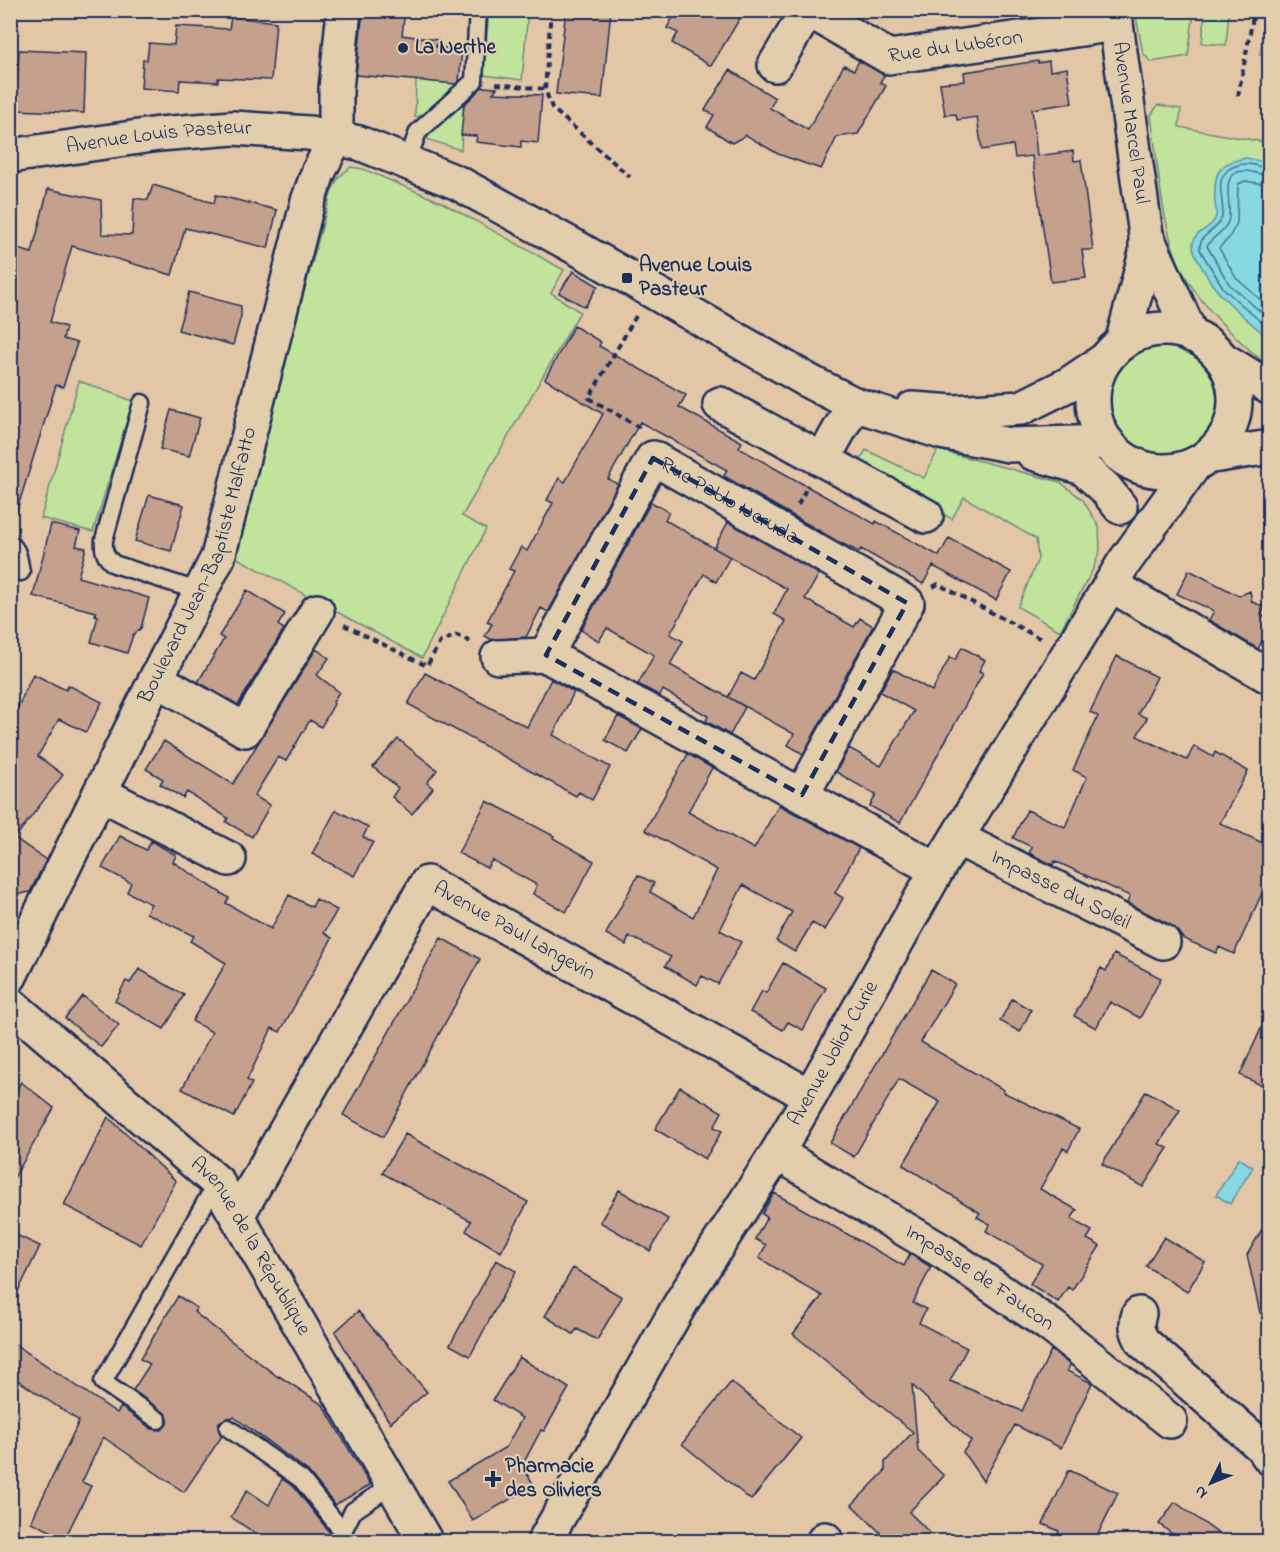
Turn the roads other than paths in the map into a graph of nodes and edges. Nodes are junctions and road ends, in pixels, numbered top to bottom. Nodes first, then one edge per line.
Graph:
1 (344, 10) edge
2 (478, 10) edge
3 (808, 10) edge
4 (1115, 17) edge
5 (776, 65) dead end
6 (336, 137) junction
7 (10, 156) edge
8 (407, 161) junction
9 (1146, 235) junction
10 (1191, 334) junction
11 (1114, 351) junction
12 (1224, 360) junction
13 (1269, 388) edge
14 (142, 403) dead end
15 (720, 404) dead end
16 (854, 404) junction
17 (1010, 445) junction
18 (1269, 447) edge
19 (1112, 448) junction
20 (823, 459) junction
21 (1201, 461) junction
22 (1120, 507) junction
23 (926, 516) dead end
24 (10, 544) edge
25 (21, 572) dead end
26 (1117, 574) junction
27 (201, 592) junction
28 (317, 611) road end
29 (546, 655) junction
30 (498, 657) road end
31 (1269, 677) edge
32 (156, 678) junction
33 (100, 793) junction
34 (802, 795) junction
35 (957, 838) junction
36 (229, 859) dead end
37 (937, 870) junction
38 (1163, 942) dead end
39 (10, 976) edge
40 (10, 1004) edge
41 (810, 1096) junction
42 (777, 1153) junction
43 (217, 1182) junction
44 (237, 1216) junction
45 (1139, 1314) dead end
46 (158, 1420) dead end
47 (1170, 1421) dead end
48 (228, 1428) dead end
49 (1269, 1458) edge
50 (392, 1485) junction
51 (340, 1537) edge
52 (426, 1542) edge
53 (544, 1542) edge

1 - 6 street
2 - 8 lane
3 - 4 street, Rue du Lubéron
3 - 5 street
4 - 9 street, Avenue Marcel Paul
6 - 7 street, Avenue Louis Pasteur
6 - 8 street, Avenue Louis Pasteur
6 - 27 street, Boulevard Jean-Baptiste Malfatto
8 - 16 street, Avenue Louis Pasteur
9 - 10 street, Avenue Marcel Paul
9 - 11 street, Avenue Marcel Paul
10 - 11 street
10 - 12 street
11 - 16 street, Avenue Louis Pasteur
11 - 19 street
12 - 13 street
12 - 21 street
14 - 27 lane
15 - 20 street
16 - 17 street, Avenue Louis Pasteur
16 - 20 street
17 - 19 street, Avenue Louis Pasteur
17 - 22 street, Avenue Louis Pasteur
18 - 21 street
19 - 21 street
19 - 22 street
20 - 23 street
21 - 26 street, Avenue Joliot Curie
22 - 26 street
24 - 25 lane
26 - 31 street
26 - 35 street, Avenue Joliot Curie
27 - 32 street, Boulevard Jean-Baptiste Malfatto
28 - 32 street
29 - 30 street
29 - 34 street
29 - 34 street, Rue Pablo Neruda
32 - 33 street, Boulevard Jean-Baptiste Malfatto
33 - 36 street
33 - 39 street, Boulevard Jean-Baptiste Malfatto
34 - 37 street
35 - 37 street, Avenue Joliot Curie
35 - 38 street, Impasse du Soleil
37 - 41 street, Avenue Joliot Curie
40 - 43 street, Avenue de la République
41 - 42 street, Avenue Joliot Curie
41 - 44 street, Avenue Paul Langevin
42 - 47 street, Impasse de Faucon
42 - 53 street, Avenue Joliot Curie
43 - 44 street, Avenue de la République
43 - 46 lane
44 - 50 street, Avenue de la République
45 - 49 street
48 - 51 lane
50 - 51 lane
50 - 52 street, Avenue de la République

